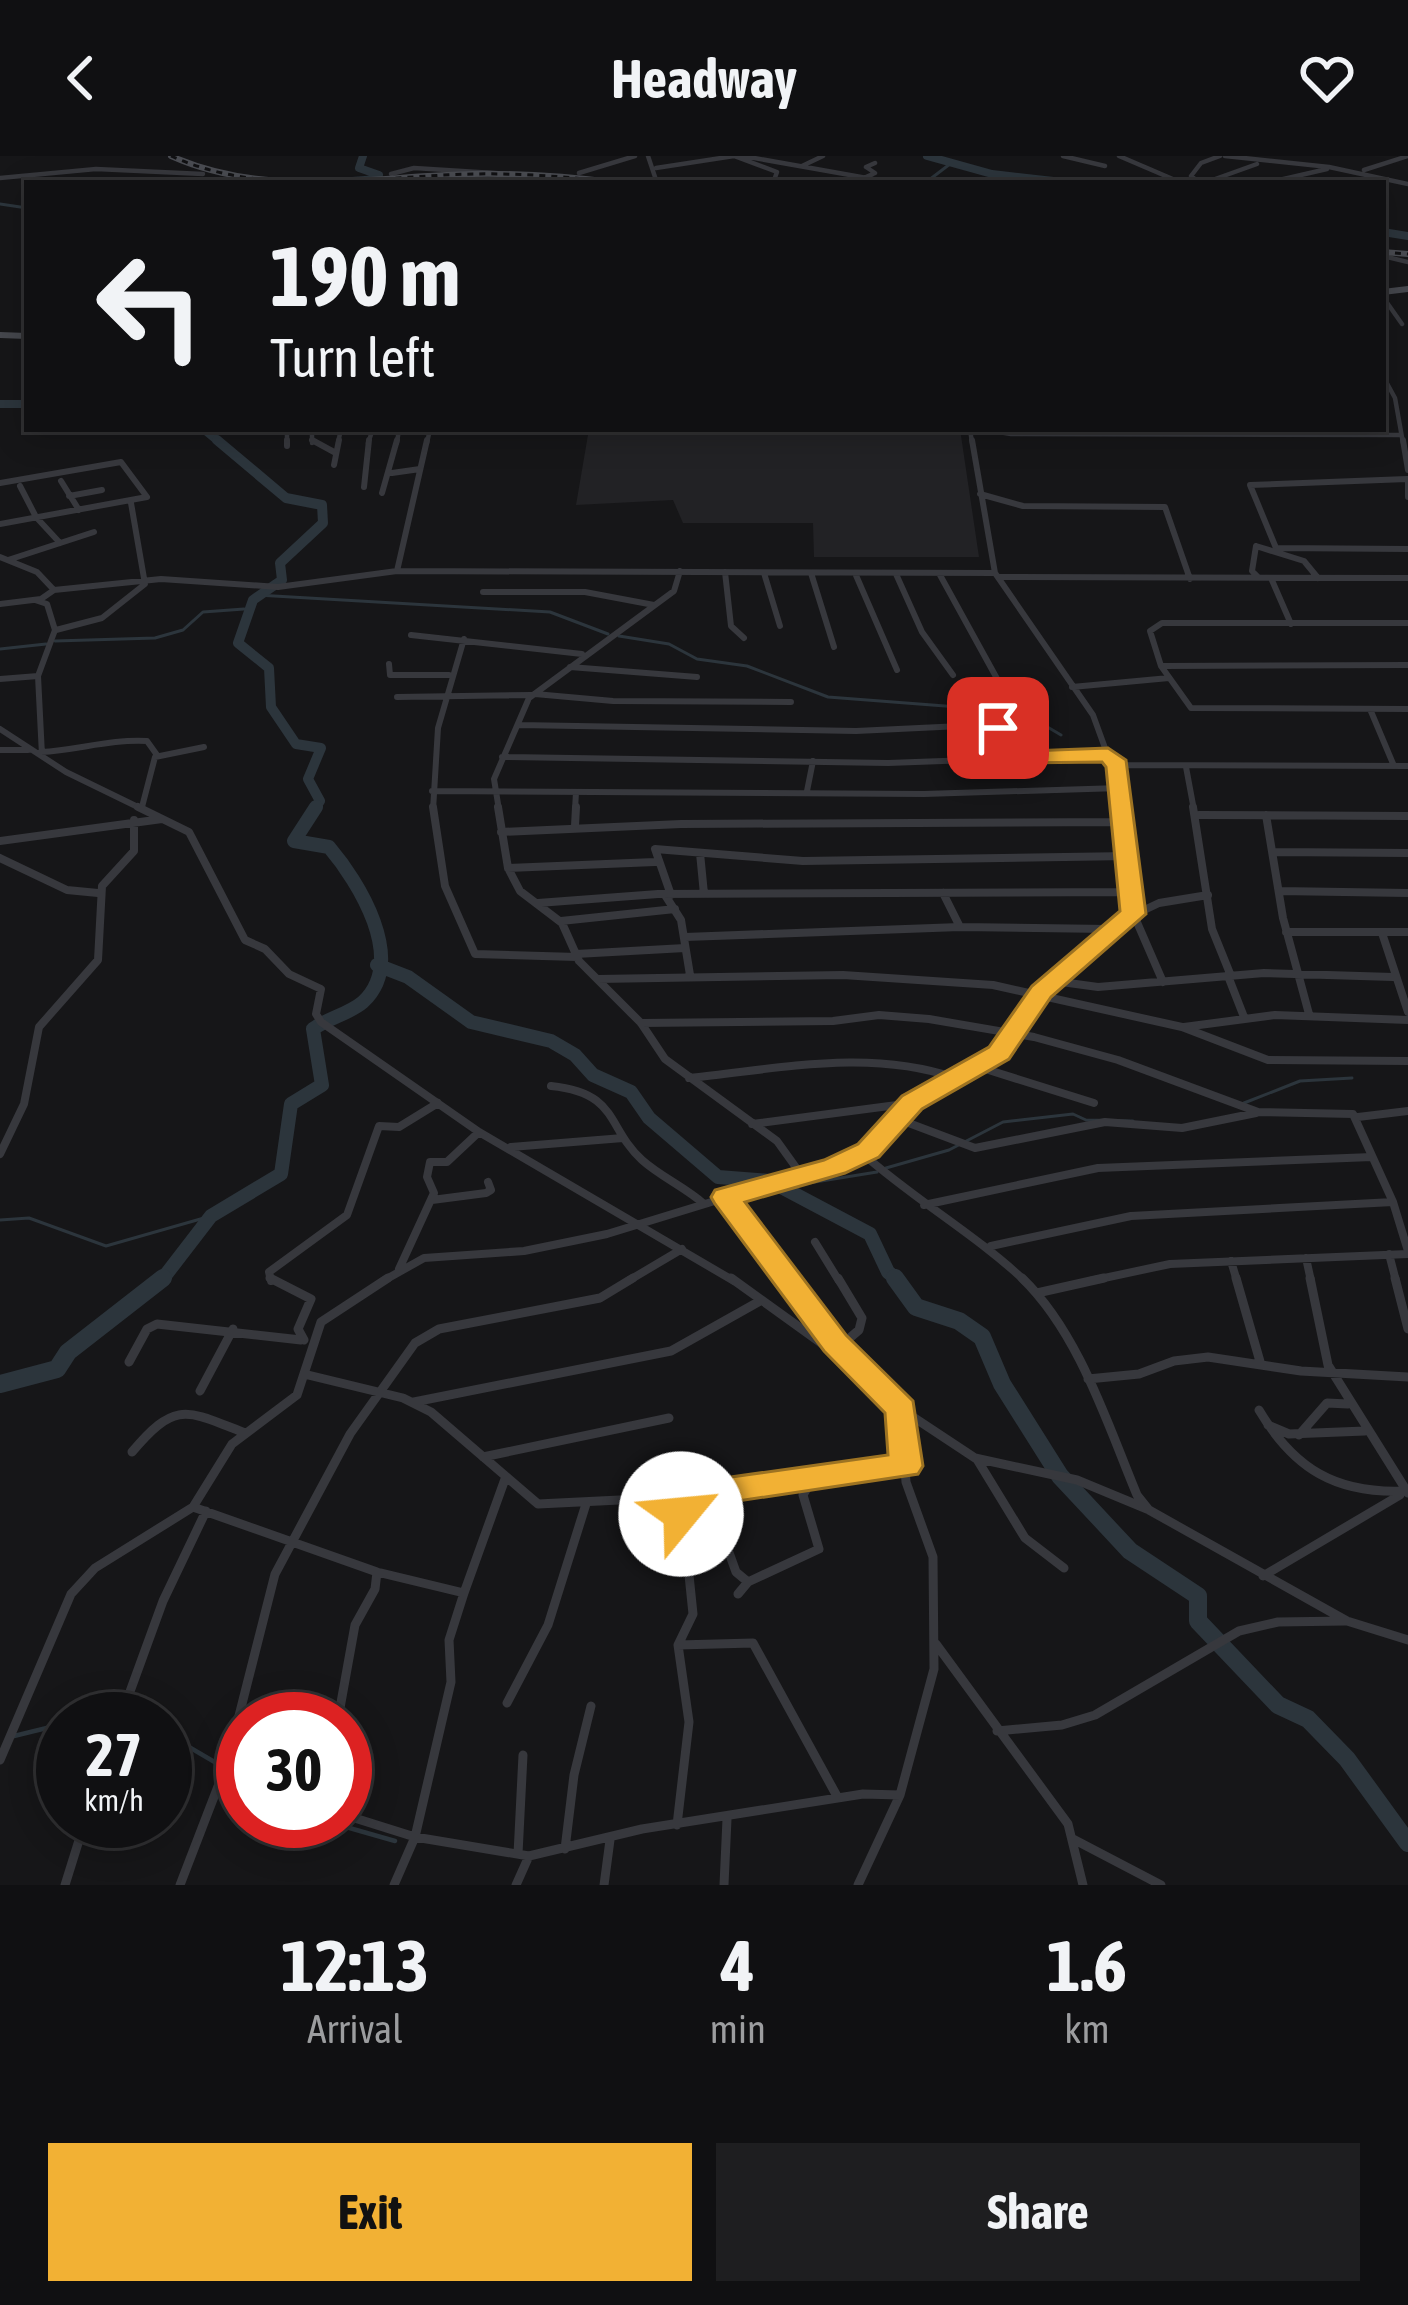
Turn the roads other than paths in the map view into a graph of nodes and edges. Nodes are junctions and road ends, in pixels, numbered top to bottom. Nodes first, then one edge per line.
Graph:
1 (635, 156) edge
2 (648, 156) edge
3 (734, 156) edge
4 (743, 156) edge
5 (823, 156) edge
6 (1063, 156) edge
7 (1122, 156) edge
8 (1408, 156) edge
9 (1220, 157) edge
10 (1336, 157) edge
11 (424, 159) dead end
12 (874, 163) dead end
13 (1258, 164) junction
14 (801, 166) junction
15 (1105, 166) dead end
16 (1328, 167) junction
17 (414, 168) junction
18 (656, 169) junction
19 (1246, 170) junction
20 (1355, 171) junction
21 (203, 174) dead end
22 (391, 174) dead end
23 (574, 176) junction
24 (0, 178) edge
25 (865, 178) junction
26 (1318, 178) edge
27 (620, 180) edge
28 (654, 180) edge
29 (774, 180) edge
30 (877, 180) edge
31 (1175, 180) edge
32 (1197, 180) edge
33 (1212, 180) edge
34 (1268, 180) edge
35 (1286, 180) edge
36 (1408, 184) edge
37 (1386, 299) edge
38 (1402, 324) dead end
39 (1386, 382) edge
40 (1395, 398) junction
41 (1408, 400) edge
42 (1388, 413) dead end
43 (1399, 418) junction
44 (287, 432) edge
45 (312, 432) edge
46 (341, 432) edge
47 (372, 432) edge
48 (399, 432) edge
49 (429, 432) edge
50 (970, 432) edge
51 (999, 432) edge
52 (1401, 435) junction
53 (286, 446) dead end
54 (334, 452) junction
55 (334, 465) dead end
56 (420, 470) junction
57 (1408, 470) edge
58 (392, 473) junction
59 (1408, 479) edge
60 (61, 481) dead end
61 (0, 483) edge
62 (20, 486) dead end
63 (364, 487) dead end
64 (102, 490) dead end
65 (382, 493) dead end
66 (980, 494) junction
67 (68, 496) junction
68 (1408, 497) edge
69 (131, 503) junction
70 (80, 510) junction
71 (36, 517) junction
72 (0, 524) edge
73 (94, 532) dead end
74 (1273, 540) junction
75 (60, 542) junction
76 (1256, 546) junction
77 (1408, 549) edge
78 (4, 559) edge
79 (563, 571) junction
80 (397, 572) junction
81 (680, 572) junction
82 (725, 572) junction
83 (764, 572) junction
84 (812, 573) junction
85 (855, 573) junction
86 (896, 574) junction
87 (940, 575) junction
88 (996, 575) junction
89 (1271, 578) junction
90 (1318, 578) junction
91 (1408, 578) edge
92 (1261, 579) junction
93 (145, 580) junction
94 (1190, 580) junction
95 (567, 591) junction
96 (483, 592) dead end
97 (51, 596) junction
98 (0, 604) edge
99 (655, 605) junction
100 (1408, 623) edge
101 (1291, 624) junction
102 (780, 626) dead end
103 (56, 630) junction
104 (411, 635) dead end
105 (744, 638) dead end
106 (464, 639) junction
107 (834, 647) dead end
108 (583, 654) junction
109 (389, 664) dead end
110 (1408, 665) edge
111 (568, 666) junction
112 (1161, 666) junction
113 (897, 670) dead end
114 (953, 675) dead end
115 (38, 676) junction
116 (449, 676) junction
117 (697, 677) dead end
118 (1169, 678) junction
119 (0, 679) edge
120 (1071, 687) junction
121 (532, 694) junction
122 (448, 696) junction
123 (397, 697) dead end
124 (791, 702) dead end
125 (1370, 710) junction
126 (1408, 710) edge
127 (1018, 715) dead end
128 (519, 724) junction
129 (0, 729) edge
130 (204, 746) dead end
131 (0, 750) edge
132 (38, 753) junction
133 (157, 755) junction
134 (1108, 755) junction
135 (502, 757) junction
136 (1023, 758) junction
137 (813, 761) junction
138 (1118, 765) junction
139 (1394, 766) junction
140 (1408, 766) edge
141 (1186, 767) junction
142 (1120, 788) junction
143 (432, 791) junction
144 (807, 791) junction
145 (494, 792) junction
146 (576, 792) junction
147 (142, 807) junction
148 (1199, 814) junction
149 (1266, 815) junction
150 (1408, 816) edge
151 (134, 820) junction
152 (170, 820) junction
153 (1122, 822) junction
154 (575, 826) junction
155 (501, 832) junction
156 (0, 841) edge
157 (1274, 851) junction
158 (700, 853) junction
159 (1408, 854) edge
160 (1129, 856) junction
161 (0, 858) edge
162 (655, 862) junction
163 (508, 868) junction
164 (1279, 891) junction
165 (1130, 892) junction
166 (1408, 892) edge
167 (99, 893) junction
168 (943, 893) junction
169 (704, 894) junction
170 (668, 895) junction
171 (1208, 895) junction
172 (536, 903) junction
173 (676, 909) junction
174 (1133, 914) junction
175 (559, 921) junction
176 (959, 927) junction
177 (1110, 929) junction
178 (1286, 932) junction
179 (1408, 932) edge
180 (1382, 933) junction
181 (685, 937) junction
182 (686, 948) junction
183 (576, 956) junction
184 (1296, 974) junction
185 (690, 975) junction
186 (1230, 976) junction
187 (1393, 977) junction
188 (598, 979) junction
189 (1053, 981) junction
190 (1163, 982) junction
191 (1041, 992) junction
192 (1309, 1014) junction
193 (1408, 1016) edge
194 (1244, 1018) junction
195 (641, 1024) junction
196 (1183, 1027) junction
197 (1016, 1034) junction
198 (1408, 1061) edge
199 (979, 1067) junction
200 (688, 1078) junction
201 (956, 1078) junction
202 (550, 1086) dead end
203 (912, 1102) junction
204 (442, 1103) junction
205 (1094, 1103) dead end
206 (1408, 1111) edge
207 (1258, 1112) junction
208 (1358, 1117) junction
209 (897, 1119) junction
210 (751, 1124) junction
211 (479, 1132) junction
212 (623, 1138) junction
213 (508, 1147) junction
214 (0, 1154) edge
215 (863, 1154) junction
216 (1372, 1157) junction
217 (800, 1173) junction
218 (488, 1182) dead end
219 (726, 1197) junction
220 (432, 1200) junction
221 (1394, 1202) junction
222 (704, 1204) junction
223 (923, 1205) junction
224 (644, 1224) junction
225 (814, 1242) dead end
226 (989, 1247) junction
227 (682, 1249) junction
228 (1408, 1252) edge
229 (1389, 1254) junction
230 (1306, 1258) junction
231 (1231, 1261) junction
232 (399, 1269) junction
233 (1037, 1293) junction
234 (760, 1301) junction
235 (233, 1329) junction
236 (1408, 1329) edge
237 (309, 1341) junction
238 (129, 1362) dead end
239 (1261, 1364) junction
240 (857, 1370) junction
241 (1331, 1370) junction
242 (308, 1375) junction
243 (1408, 1377) edge
244 (1088, 1379) junction
245 (200, 1391) dead end
246 (379, 1394) junction
247 (412, 1402) junction
248 (1348, 1404) junction
249 (901, 1409) junction
250 (1259, 1410) dead end
251 (669, 1418) dead end
252 (1267, 1424) junction
253 (1365, 1431) junction
254 (246, 1434) junction
255 (1299, 1435) junction
256 (132, 1451) dead end
257 (481, 1457) junction
258 (975, 1458) junction
259 (906, 1466) junction
260 (505, 1479) junction
261 (813, 1479) junction
262 (1356, 1488) junction
263 (1407, 1492) edge
264 (681, 1497) junction
265 (644, 1500) junction
266 (586, 1504) junction
267 (193, 1507) junction
268 (1149, 1510) junction
269 (206, 1511) junction
270 (1372, 1511) junction
271 (681, 1514) junction
272 (292, 1542) junction
273 (1064, 1568) dead end
274 (377, 1572) junction
275 (1262, 1576) junction
276 (748, 1582) junction
277 (464, 1593) junction
278 (738, 1594) dead end
279 (1347, 1621) junction
280 (1408, 1640) edge
281 (934, 1643) junction
282 (678, 1645) junction
283 (130, 1692) edge
284 (343, 1692) edge
285 (508, 1703) dead end
286 (591, 1706) dead end
287 (997, 1731) junction
288 (524, 1755) dead end
289 (0, 1760) edge
290 (900, 1795) junction
291 (838, 1798) junction
292 (727, 1819) junction
293 (372, 1823) edge
294 (677, 1825) junction
295 (415, 1837) junction
296 (1073, 1839) junction
297 (610, 1840) junction
298 (77, 1848) edge
299 (565, 1849) junction
300 (524, 1856) junction
301 (65, 1885) edge
302 (180, 1885) edge
303 (394, 1885) edge
304 (516, 1885) edge
305 (604, 1885) edge
306 (724, 1885) edge
307 (858, 1885) edge
308 (1083, 1885) edge
309 (1161, 1885) edge

1 - 23 street
2 - 18 street
3 - 18 street
3 - 29 street
4 - 14 street
5 - 14 street
6 - 15 street
7 - 31 street
8 - 20 street
9 - 13 street
9 - 19 street
9 - 32 street
10 - 16 street
11 - 17 street
12 - 25 street
13 - 16 street
13 - 19 street
14 - 25 street
16 - 20 street
16 - 26 street
17 - 22 street
17 - 23 street
18 - 28 street
19 - 33 street
19 - 34 street
20 - 36 street
21 - 24 street
23 - 27 street
25 - 30 street
26 - 35 street
37 - 38 street
39 - 40 street
40 - 41 street
40 - 43 street
42 - 43 street
43 - 52 street
44 - 53 street
45 - 54 street
46 - 54 street
47 - 63 street
48 - 58 street
49 - 56 street
50 - 66 street
51 - 52 street
52 - 57 street
54 - 55 street
56 - 58 street
56 - 80 street
58 - 65 street
59 - 68 street
59 - 74 street
60 - 67 street
61 - 69 street
62 - 71 street
64 - 67 street
66 - 88 street
66 - 94 street
67 - 70 street
69 - 70 street
69 - 93 street
70 - 71 street
71 - 72 street
71 - 75 street
73 - 75 street
74 - 76 street
74 - 77 street
75 - 78 street
76 - 90 street
76 - 92 street
78 - 97 street
79 - 80 street
79 - 81 street
79 - 95 street
80 - 93 street
81 - 82 street
81 - 99 street
82 - 83 street
82 - 105 street
83 - 84 street
83 - 102 street
84 - 85 street
84 - 107 street
85 - 86 street
85 - 113 street
86 - 87 street
86 - 114 street
87 - 88 street
87 - 127 street
88 - 94 street
88 - 120 street
89 - 90 street
89 - 92 street
89 - 101 street
90 - 91 street
92 - 94 street
93 - 97 street
93 - 103 street
95 - 96 street
95 - 99 street
97 - 98 street
97 - 103 street
99 - 108 street
100 - 101 street
101 - 112 street
103 - 115 street
104 - 106 street
106 - 108 street
106 - 116 street
108 - 111 street
109 - 116 street
110 - 112 street
111 - 117 street
111 - 121 street
112 - 118 street
115 - 119 street
115 - 132 street
116 - 122 street
118 - 120 street
118 - 125 street
120 - 134 street
121 - 122 street
121 - 124 street
121 - 128 street
122 - 123 street
122 - 143 street
125 - 126 street
125 - 139 street
128 - 135 street
128 - 136 street
129 - 132 street
130 - 133 street
131 - 132 street
132 - 133 street
132 - 147 street
133 - 147 street
134 - 136 street
134 - 138 street
135 - 137 street
135 - 145 street
136 - 137 street
137 - 144 street
138 - 141 street
138 - 142 street
139 - 140 street
139 - 141 street
141 - 148 street
142 - 144 street
142 - 153 street
143 - 145 street
143 - 183 street
144 - 146 street
145 - 146 street
145 - 155 street
146 - 154 street
147 - 152 street
148 - 149 street
148 - 171 street
149 - 150 street
149 - 157 street
151 - 152 street
151 - 156 street
151 - 167 street
152 - 204 street
153 - 154 street
153 - 160 street
154 - 155 street
155 - 163 street
157 - 159 street
157 - 164 street
158 - 160 street
158 - 162 street
158 - 169 street
160 - 165 street
161 - 167 street
162 - 163 street
162 - 170 street
163 - 172 street
164 - 166 street
164 - 178 street
165 - 168 street
165 - 174 street
167 - 214 street
168 - 169 street
168 - 176 street
169 - 170 street
170 - 172 street
170 - 173 street
171 - 174 street
171 - 186 street
172 - 175 street
173 - 175 street
173 - 181 street
174 - 177 street
174 - 190 street
175 - 183 street
176 - 177 street
176 - 181 street
177 - 189 street
178 - 180 street
178 - 184 street
179 - 180 street
180 - 187 street
181 - 182 street
182 - 183 street
182 - 185 street
183 - 188 street
184 - 186 street
184 - 187 street
184 - 192 street
185 - 188 street
185 - 191 street
186 - 190 street
186 - 194 street
187 - 193 street
188 - 195 street
189 - 190 street
189 - 191 street
191 - 196 street
191 - 197 street
192 - 193 street
192 - 194 street
194 - 196 street
195 - 197 street
195 - 200 street
196 - 198 street
197 - 199 street
197 - 207 street
199 - 201 street
199 - 205 street
200 - 201 street
200 - 210 street
201 - 203 street
202 - 212 street
203 - 209 street
203 - 210 street
204 - 211 street
204 - 237 street
206 - 208 street
207 - 208 street
207 - 209 street
208 - 216 street
209 - 215 street
210 - 217 street
211 - 213 street
211 - 220 street
212 - 213 street
212 - 222 street
213 - 224 street
215 - 217 street
215 - 223 street
216 - 221 street
216 - 223 street
217 - 219 street
218 - 220 street
219 - 222 street
219 - 240 street
220 - 232 street
221 - 226 street
221 - 228 street
222 - 224 street
223 - 226 street
224 - 227 street
224 - 232 street
225 - 240 street
226 - 233 street
227 - 234 street
227 - 246 street
228 - 229 street
229 - 230 street
229 - 236 street
230 - 231 street
230 - 241 street
231 - 233 street
231 - 239 street
232 - 237 street
233 - 244 street
234 - 240 street
234 - 247 street
235 - 237 street
235 - 238 street
235 - 245 street
237 - 242 street
239 - 241 street
239 - 244 street
240 - 249 street
241 - 243 street
241 - 248 street
242 - 246 street
242 - 254 street
244 - 268 street
246 - 247 street
246 - 272 street
247 - 257 street
248 - 253 street
248 - 255 street
249 - 258 street
249 - 259 street
250 - 252 street
251 - 257 street
252 - 255 street
252 - 262 street
253 - 255 street
253 - 263 street
254 - 256 street
254 - 267 street
257 - 260 street
258 - 268 street
258 - 273 street
259 - 261 street
259 - 281 street
260 - 266 street
260 - 277 street
261 - 264 street
261 - 276 street
262 - 263 street
262 - 270 street
263 - 270 street
264 - 265 street
264 - 271 street
265 - 266 street
265 - 271 street
266 - 285 street
267 - 269 street
267 - 289 street
268 - 275 street
269 - 272 street
269 - 283 street
270 - 275 street
271 - 276 street
271 - 282 street
272 - 274 street
272 - 302 street
274 - 277 street
274 - 284 street
275 - 279 street
276 - 278 street
277 - 295 street
279 - 280 street
279 - 287 street
281 - 287 street
281 - 290 street
282 - 291 street
282 - 294 street
286 - 299 street
287 - 296 street
288 - 300 street
290 - 291 street
290 - 307 street
291 - 292 street
292 - 294 street
292 - 306 street
293 - 295 street
294 - 297 street
295 - 300 street
295 - 303 street
296 - 308 street
296 - 309 street
297 - 299 street
297 - 305 street
298 - 301 street
299 - 300 street
300 - 304 street

